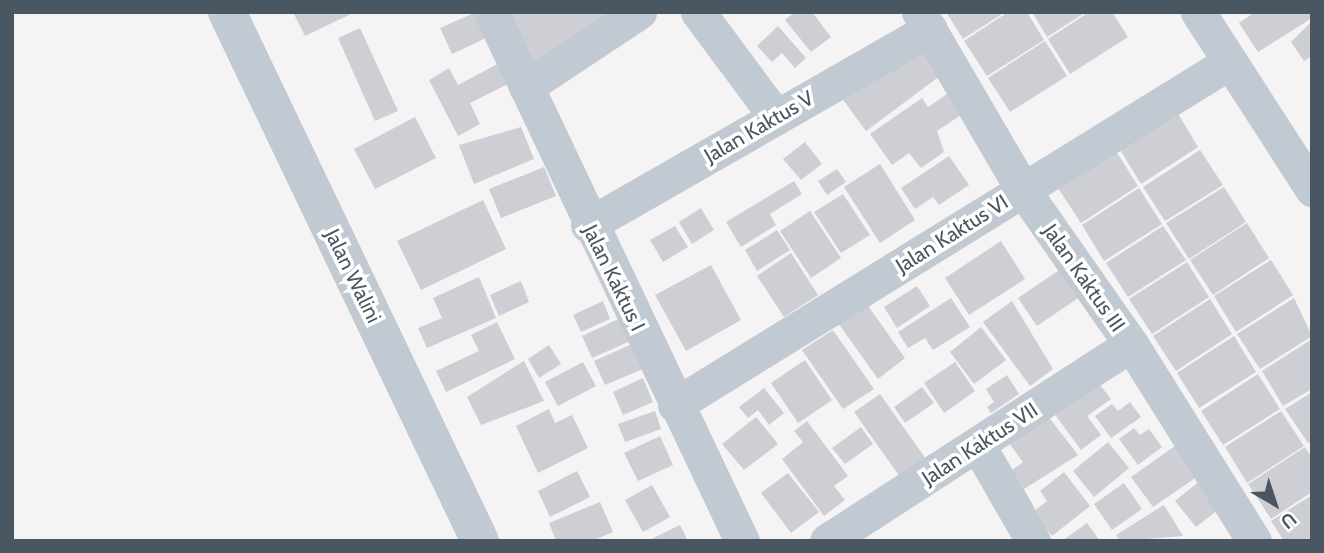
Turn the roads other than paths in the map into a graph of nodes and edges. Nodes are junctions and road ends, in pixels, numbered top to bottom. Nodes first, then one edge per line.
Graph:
1 (227, 12) edge
2 (491, 12) edge
3 (639, 12) edge
4 (698, 12) edge
5 (1198, 12) edge
6 (924, 21) edge
7 (1228, 63) junction
8 (526, 87) junction
9 (776, 117) junction
10 (1312, 189) edge
11 (1023, 190) junction
12 (588, 225) junction
13 (1131, 344) junction
14 (675, 405) junction
15 (979, 447) junction
16 (480, 541) edge
17 (742, 541) edge
18 (827, 541) edge
19 (1033, 541) edge
20 (1254, 541) edge

1 - 16 street, Jalan Walini
2 - 8 street, Jalan Kaktus I
3 - 8 street
4 - 9 street
5 - 7 street
6 - 9 street, Jalan Kaktus V
6 - 11 street, Jalan Kaktus III
7 - 10 street
7 - 11 street, Jalan Kaktus VI
8 - 12 street, Jalan Kaktus I
9 - 12 street, Jalan Kaktus V
11 - 13 street, Jalan Kaktus III
11 - 14 street, Jalan Kaktus VI
12 - 14 street, Jalan Kaktus I
13 - 15 street, Jalan Kaktus VII
13 - 20 street, Jalan Kaktus III
14 - 17 street, Jalan Kaktus I
15 - 18 street, Jalan Kaktus VII
15 - 19 street

